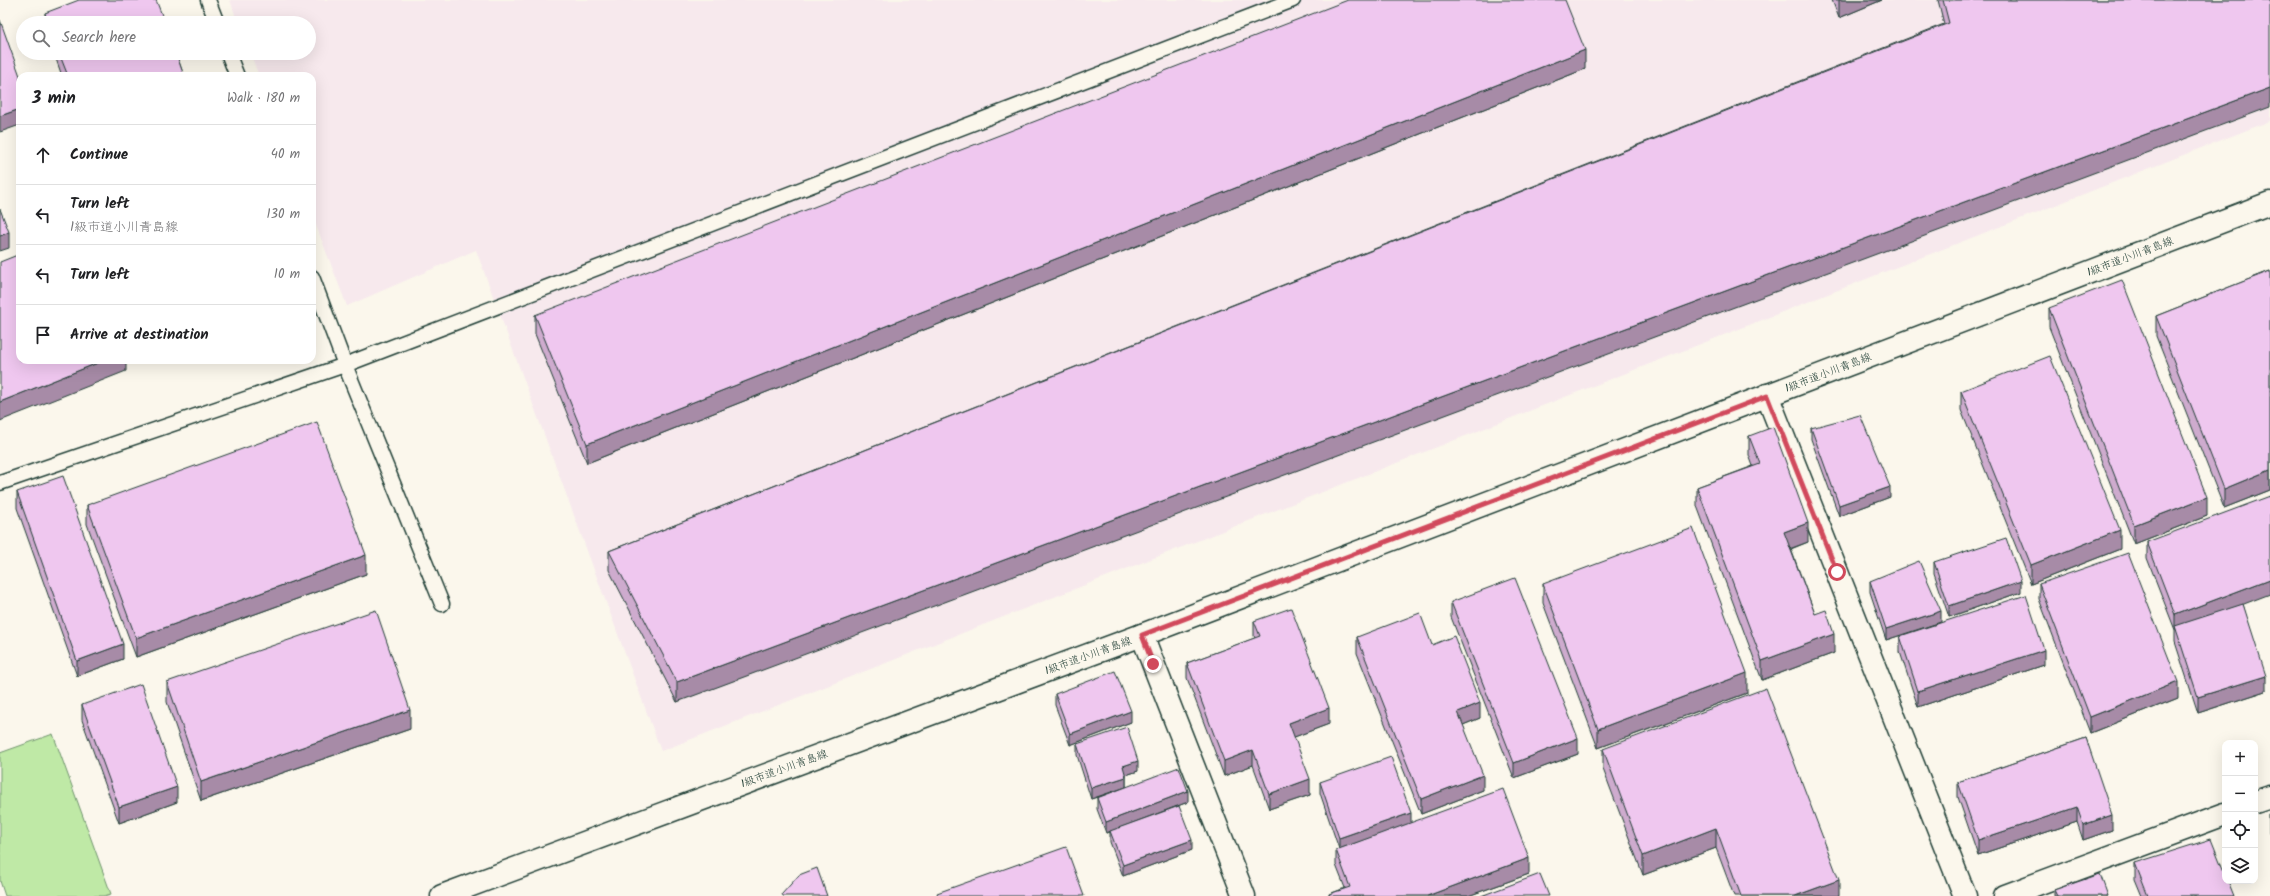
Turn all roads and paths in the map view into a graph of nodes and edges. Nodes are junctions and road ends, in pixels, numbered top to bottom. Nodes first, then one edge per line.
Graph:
1 (208, 0) edge
2 (1293, 0) edge
3 (214, 16) edge
4 (231, 60) edge
5 (235, 72) edge
6 (2270, 203) edge
7 (316, 289) edge
8 (345, 365) junction
9 (1767, 396) junction
10 (0, 483) edge
11 (442, 604) dead end
12 (1142, 635) junction
13 (2270, 797) edge
14 (2258, 801) edge
15 (2222, 815) edge
16 (442, 896) edge
17 (1244, 896) edge
18 (1965, 896) edge
19 (2005, 896) edge

1 - 3 lane
2 - 8 lane
4 - 5 lane
6 - 9 street, 1級市道小川青島線
7 - 8 lane
8 - 10 lane
8 - 11 lane
9 - 12 street, 1級市道小川青島線
9 - 18 street
12 - 16 street, 1級市道小川青島線
12 - 17 street
13 - 14 street
15 - 19 street

